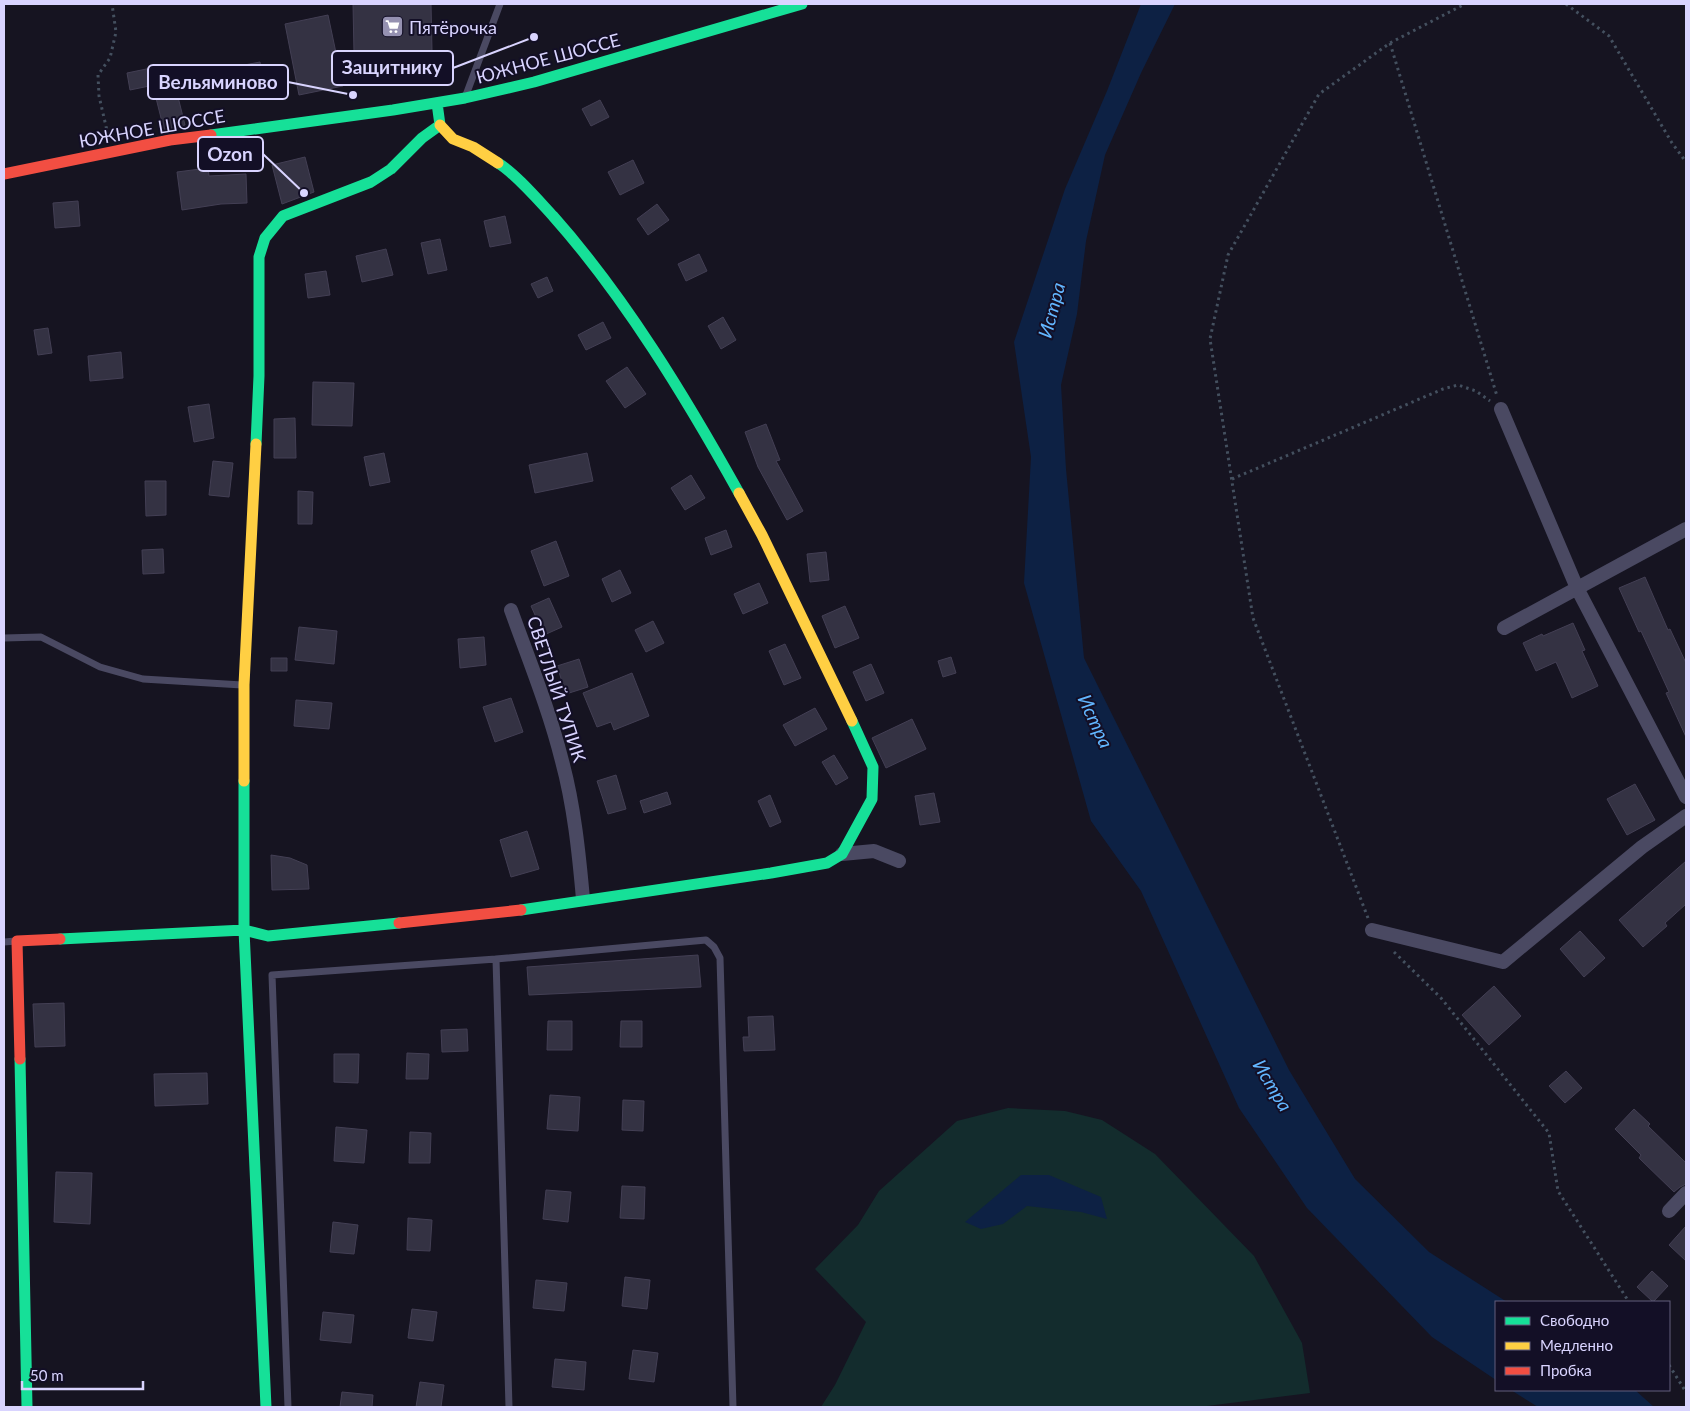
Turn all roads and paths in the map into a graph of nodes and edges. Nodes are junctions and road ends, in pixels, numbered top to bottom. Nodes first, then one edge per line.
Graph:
1 (112, 4) edge
2 (500, 4) edge
3 (802, 4) edge
4 (1465, 4) edge
5 (1566, 4) edge
6 (1390, 43) junction
7 (465, 98) junction
8 (437, 103) junction
9 (440, 126) junction
10 (118, 150) junction
11 (1686, 162) edge
12 (4, 174) edge
13 (1501, 409) junction
14 (1232, 479) junction
15 (1686, 529) edge
16 (1577, 588) junction
17 (510, 610) dead end
18 (1504, 628) dead end
19 (4, 638) edge
20 (244, 685) junction
21 (1686, 797) edge
22 (1686, 816) edge
23 (842, 854) junction
24 (899, 860) dead end
25 (583, 900) junction
26 (244, 930) junction
27 (1372, 930) joint
28 (17, 941) junction
29 (4, 942) edge
30 (1393, 950) dead end
31 (496, 959) junction
32 (1686, 1193) edge
33 (1669, 1211) dead end
34 (1628, 1301) edge
35 (1670, 1366) edge
36 (1686, 1392) edge
37 (27, 1407) edge
38 (266, 1407) edge
39 (288, 1407) edge
40 (509, 1407) edge
41 (733, 1407) edge

1 - 10 path
2 - 7 lane
3 - 7 street, ЮЖНОЕ ШОССЕ
4 - 6 path
5 - 11 path
6 - 13 path
6 - 14 path
7 - 8 street, ЮЖНОЕ ШОССЕ
8 - 9 street
8 - 10 street, ЮЖНОЕ ШОССЕ
9 - 20 street
9 - 23 street
10 - 12 street, ЮЖНОЕ ШОССЕ
13 - 14 path
13 - 16 street
14 - 27 path
15 - 16 street
16 - 18 street
16 - 21 street
17 - 25 street, СВЕТЛЫЙ ТУПИК
19 - 20 lane
20 - 26 street
22 - 27 street
23 - 24 street
23 - 25 street
25 - 26 street
26 - 28 street
26 - 38 street
28 - 29 lane
28 - 37 street
30 - 34 path
31 - 39 lane
31 - 40 lane
31 - 41 lane
32 - 33 street
35 - 36 path

